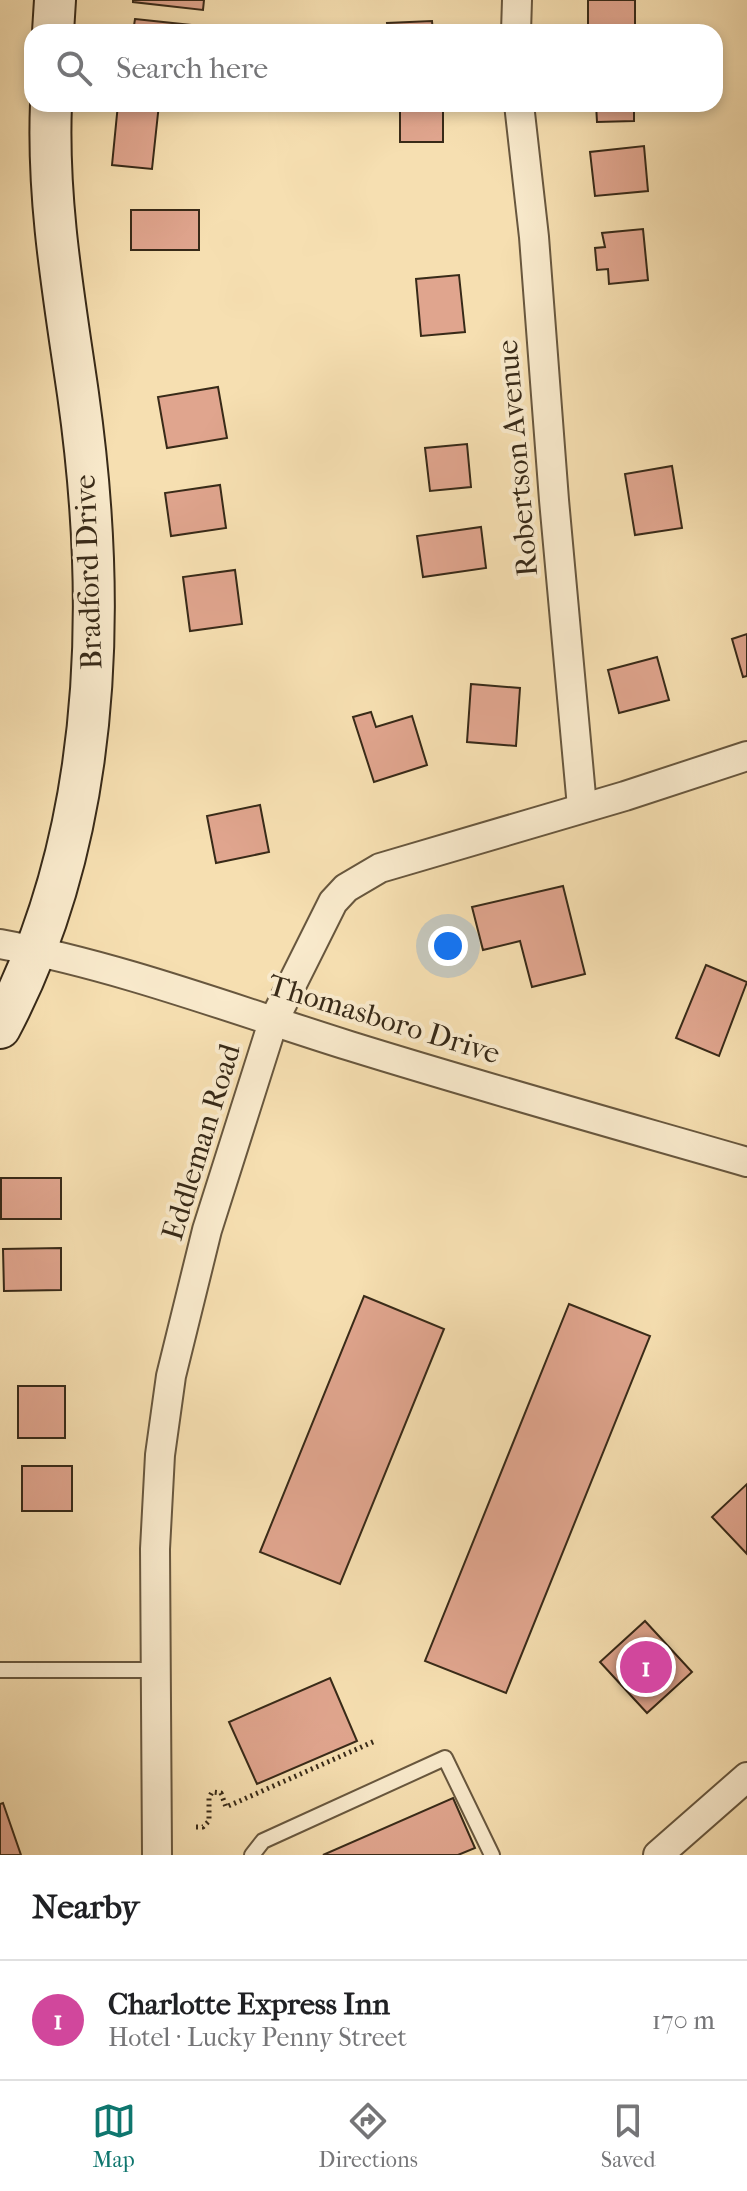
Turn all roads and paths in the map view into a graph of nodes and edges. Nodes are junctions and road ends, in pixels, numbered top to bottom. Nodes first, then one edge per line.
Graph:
1 (55, 0) edge
2 (517, 0) edge
3 (54, 24) edge
4 (516, 24) edge
5 (51, 112) edge
6 (520, 112) edge
7 (747, 756) edge
8 (582, 807) junction
9 (18, 947) edge
10 (273, 1022) junction
11 (0, 1028) edge
12 (747, 1162) edge
13 (0, 1670) edge
14 (156, 1670) junction
15 (375, 1741) dead end
16 (747, 1777) edge
17 (196, 1827) dead end
18 (157, 1855) edge
19 (252, 1855) edge
20 (492, 1855) edge
21 (658, 1855) edge

1 - 3 street
2 - 4 street
5 - 9 street, Bradford Drive
6 - 8 street, Robertson Avenue
7 - 8 street, Eddleman Road
8 - 10 street, Eddleman Road
9 - 10 street, Thomasboro Drive
9 - 11 street, Bradford Drive
10 - 12 street, Thomasboro Drive
10 - 14 street, Eddleman Road
13 - 14 lane
14 - 18 street, Eddleman Road
15 - 17 path
16 - 21 street
19 - 20 lane

